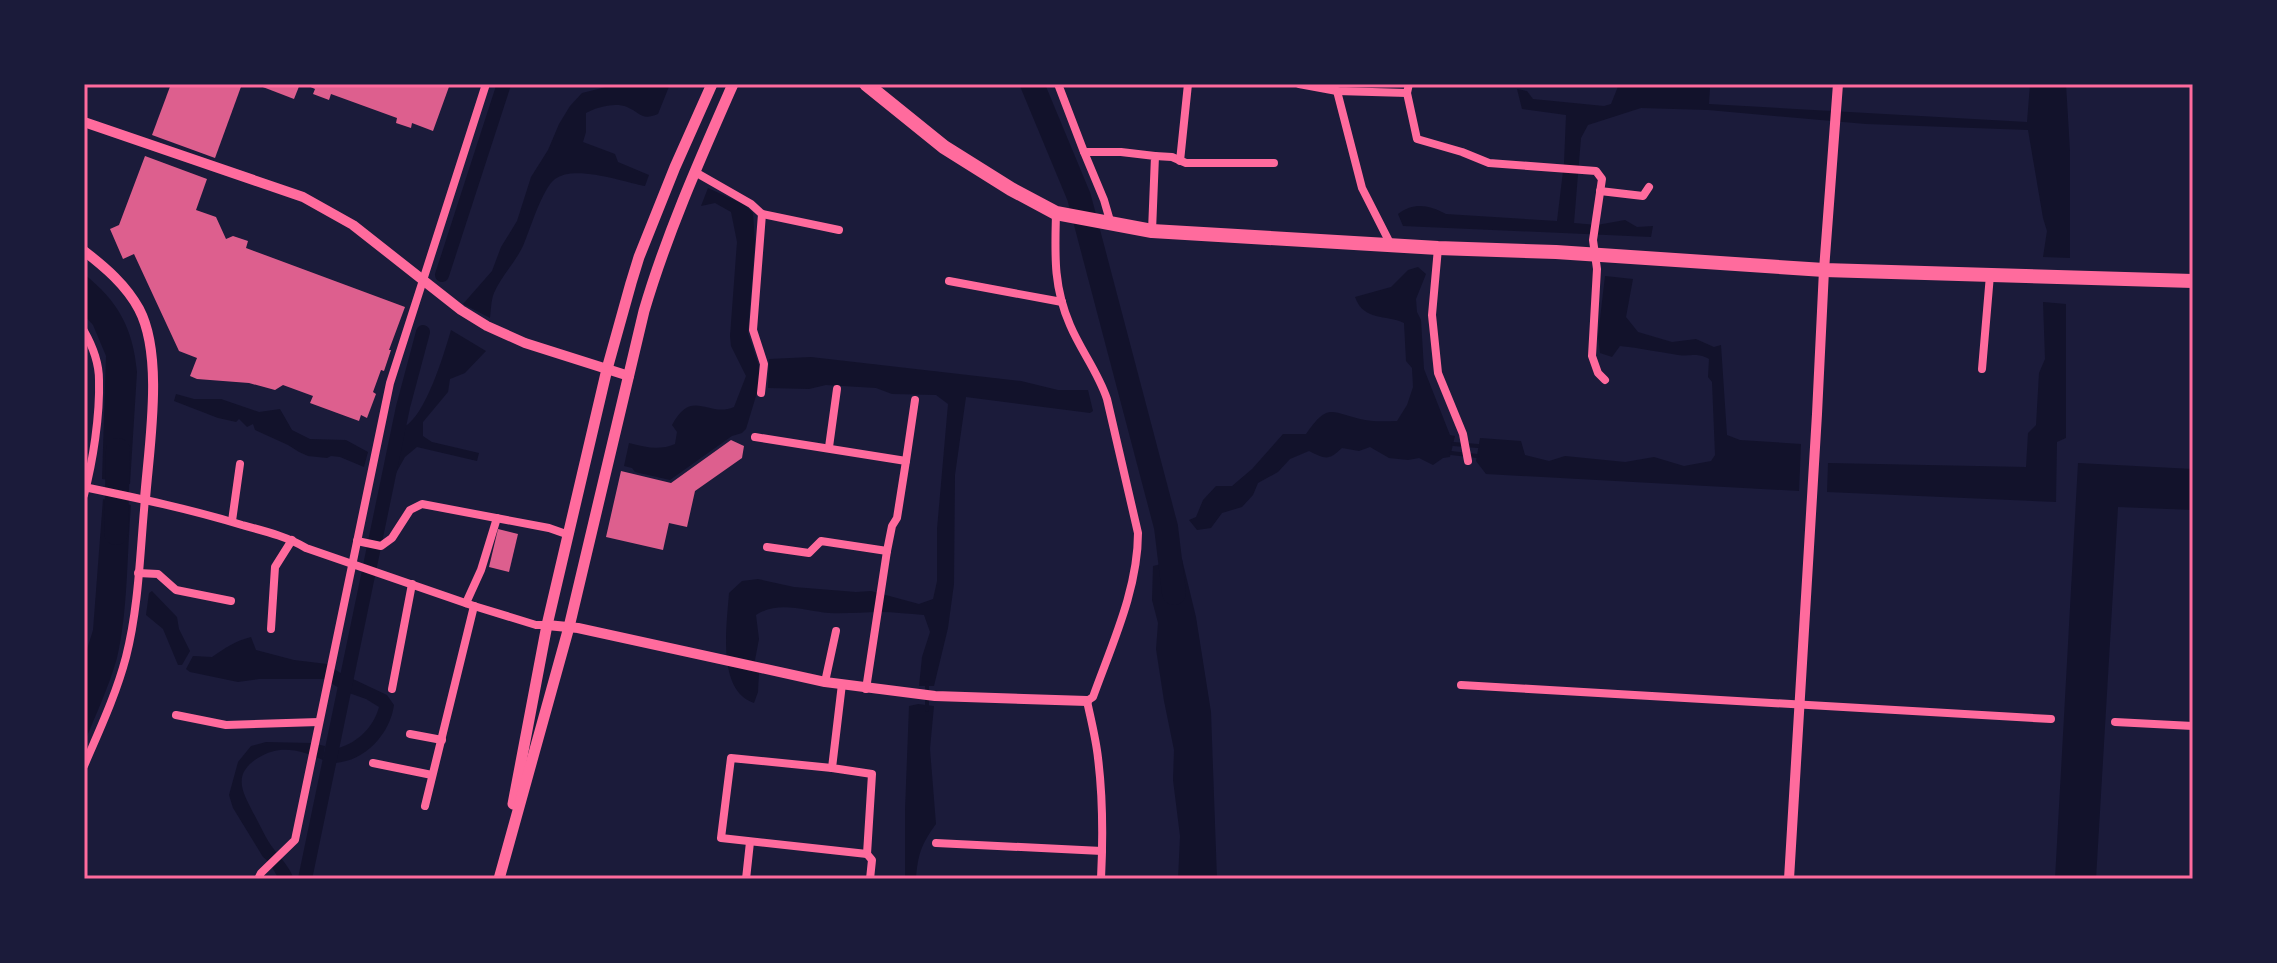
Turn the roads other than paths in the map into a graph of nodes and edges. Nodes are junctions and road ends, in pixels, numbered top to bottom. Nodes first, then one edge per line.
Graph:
1 (486, 84) edge
2 (712, 84) edge
3 (733, 84) edge
4 (866, 84) edge
5 (1058, 84) edge
6 (1188, 84) edge
7 (1299, 84) edge
8 (1838, 84) edge
9 (1408, 88) edge
10 (1337, 91) junction
11 (84, 122) edge
12 (1084, 152) junction
13 (1155, 156) junction
14 (1180, 161) junction
15 (1274, 163) dead end
16 (695, 172) junction
17 (1649, 187) dead end
18 (1600, 191) junction
19 (1060, 213) junction
20 (762, 214) junction
21 (1106, 223) junction
22 (839, 230) dead end
23 (1152, 231) junction
24 (1391, 245) junction
25 (1595, 247) junction
26 (1438, 248) junction
27 (84, 251) edge
28 (1824, 270) junction
29 (1990, 275) junction
30 (422, 280) junction
31 (949, 281) dead end
32 (2193, 281) edge
33 (1062, 302) junction
34 (84, 331) edge
35 (607, 369) junction
36 (1982, 369) dead end
37 (629, 376) junction
38 (1605, 380) dead end
39 (837, 389) dead end
40 (761, 393) dead end
41 (915, 400) dead end
42 (755, 437) dead end
43 (829, 447) junction
44 (906, 461) junction
45 (1468, 461) dead end
46 (240, 464) dead end
47 (87, 490) edge
48 (145, 499) junction
49 (497, 518) junction
50 (232, 521) junction
51 (569, 535) junction
52 (292, 540) junction
53 (357, 541) junction
54 (767, 547) dead end
55 (887, 551) junction
56 (351, 563) junction
57 (138, 573) junction
58 (412, 584) junction
59 (231, 601) dead end
60 (470, 604) junction
61 (547, 625) junction
62 (569, 627) junction
63 (271, 629) dead end
64 (836, 631) dead end
65 (825, 682) junction
66 (842, 684) junction
67 (1461, 685) dead end
68 (392, 689) dead end
69 (866, 689) junction
70 (1087, 701) junction
71 (1799, 704) junction
72 (176, 715) dead end
73 (2051, 719) dead end
74 (319, 722) junction
75 (2115, 722) dead end
76 (2193, 726) edge
77 (410, 734) dead end
78 (442, 740) junction
79 (373, 763) dead end
80 (84, 766) edge
81 (832, 768) junction
82 (432, 775) junction
83 (425, 806) dead end
84 (750, 842) junction
85 (936, 843) dead end
86 (1102, 851) junction
87 (867, 854) junction
88 (258, 879) edge
89 (499, 879) edge
90 (746, 879) edge
91 (870, 879) edge
92 (1101, 879) edge
93 (1789, 879) edge

1 - 30 street
2 - 35 main road
3 - 16 main road
4 - 19 highway
5 - 12 street
6 - 14 street
7 - 10 street
8 - 28 street
9 - 10 street
9 - 18 street
10 - 24 street
11 - 30 street
12 - 13 street
12 - 21 street
13 - 14 street
13 - 23 street
14 - 15 street
16 - 20 street
16 - 37 main road
17 - 18 street
18 - 25 street
19 - 21 highway
19 - 33 street
20 - 22 street
20 - 40 street
21 - 23 highway
23 - 24 highway
24 - 26 highway
25 - 26 highway
25 - 28 highway
25 - 38 street
26 - 45 street
27 - 48 street
28 - 29 highway
28 - 71 street
29 - 32 highway
29 - 36 street
30 - 35 street
30 - 53 street
31 - 33 street
33 - 70 street
34 - 47 street
35 - 37 street
35 - 51 main road
37 - 62 main road
39 - 43 street
41 - 44 street
42 - 43 street
43 - 44 street
44 - 55 street
46 - 50 street
47 - 48 street
48 - 50 street
48 - 57 street
49 - 51 street
49 - 53 street
49 - 60 street
50 - 52 street
51 - 61 main road
52 - 56 street
52 - 63 street
53 - 56 street
54 - 55 street
55 - 69 street
56 - 58 street
56 - 74 street
57 - 59 street
57 - 80 street
58 - 60 street
58 - 68 street
60 - 61 street
60 - 78 street
61 - 62 street
61 - 89 main road
62 - 65 street
62 - 89 main road
64 - 65 street
65 - 66 street
66 - 69 street
66 - 81 street
67 - 71 street
69 - 70 street
70 - 86 street
71 - 73 street
71 - 93 street
72 - 74 street
74 - 88 street
75 - 76 street
77 - 78 street
78 - 82 street
79 - 82 street
81 - 84 street
81 - 87 street
82 - 83 street
84 - 87 street
84 - 90 street
85 - 86 street
86 - 92 street
87 - 91 street

